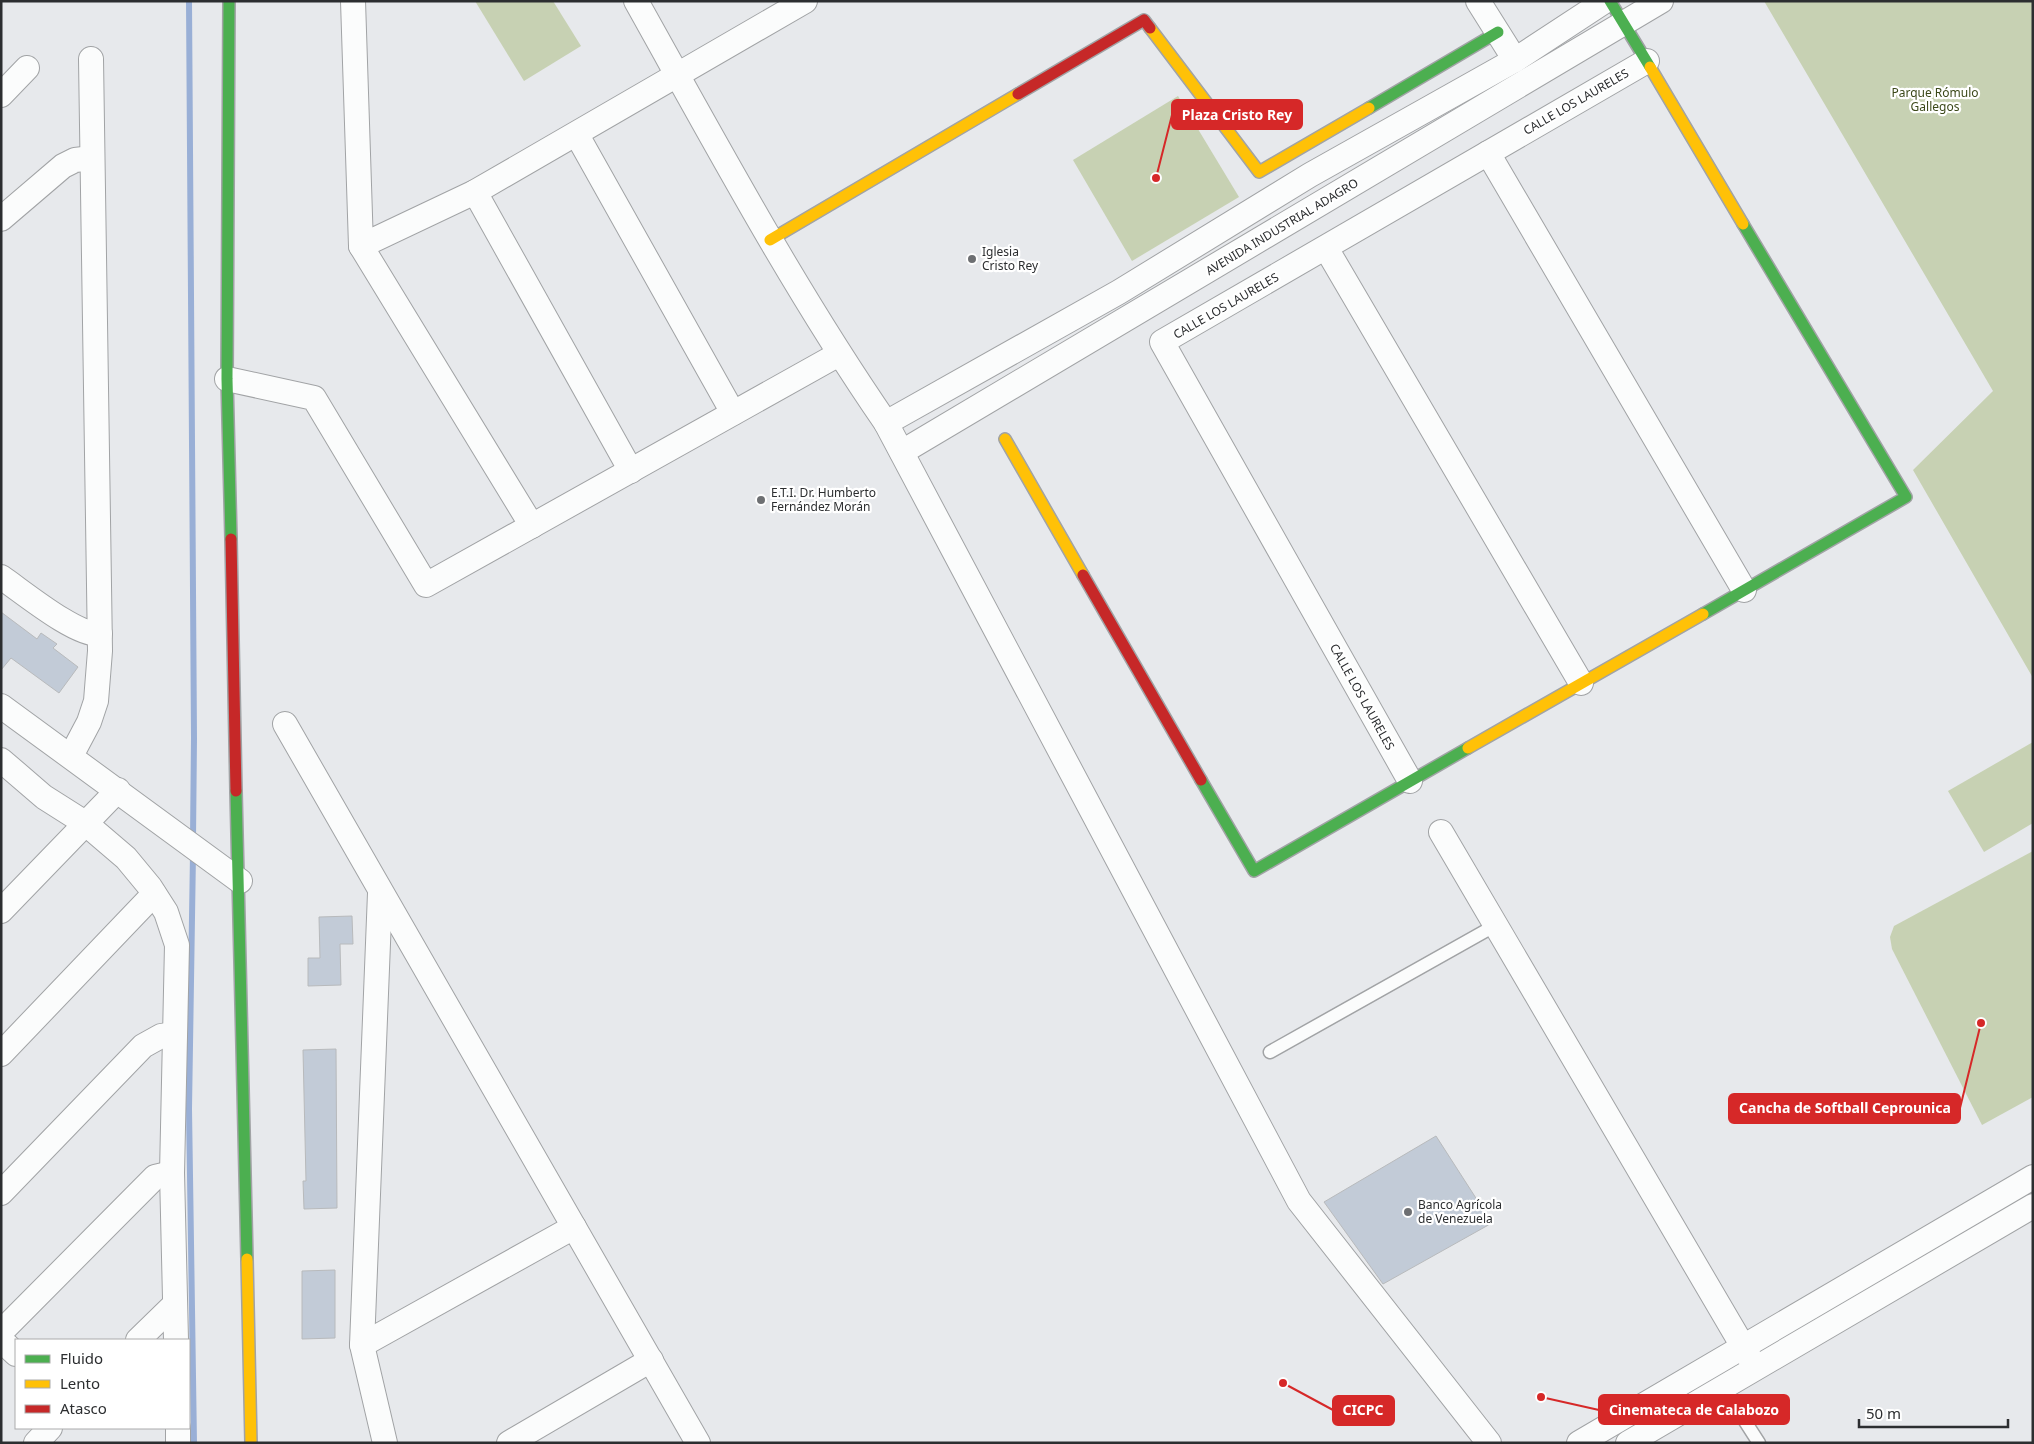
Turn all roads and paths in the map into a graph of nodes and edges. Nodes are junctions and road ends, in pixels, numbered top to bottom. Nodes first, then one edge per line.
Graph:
1 (229, 1) edge
2 (352, 1) edge
3 (636, 1) edge
4 (805, 1) edge
5 (1478, 1) edge
6 (1605, 1) edge
7 (1610, 1) edge
8 (1661, 1) edge
9 (1624, 25) junction
10 (1498, 32) junction
11 (91, 58) dead end
12 (1515, 60) junction
13 (1647, 61) junction
14 (27, 68) dead end
15 (678, 76) junction
16 (1, 95) edge
17 (577, 135) junction
18 (1488, 153) junction
19 (92, 158) junction
20 (475, 192) junction
21 (1, 220) edge
22 (770, 240) junction
23 (361, 246) junction
24 (1326, 248) junction
25 (839, 354) junction
26 (228, 379) junction
27 (733, 413) junction
28 (886, 423) junction
29 (1005, 439) dead end
30 (902, 452) junction
31 (630, 470) junction
32 (532, 526) junction
33 (1, 577) edge
34 (1744, 590) junction
35 (100, 634) junction
36 (1581, 683) junction
37 (1, 706) edge
38 (285, 724) dead end
39 (71, 756) junction
40 (1, 760) edge
41 (1410, 781) junction
42 (118, 790) junction
43 (85, 822) junction
44 (1442, 832) dead end
45 (240, 881) junction
46 (380, 893) junction
47 (154, 894) junction
48 (1, 911) edge
49 (1496, 925) junction
50 (175, 1034) junction
51 (1270, 1052) dead end
52 (1, 1054) edge
53 (172, 1173) junction
54 (2033, 1177) edge
55 (1, 1193) edge
56 (2033, 1206) edge
57 (574, 1227) junction
58 (175, 1304) junction
59 (1, 1332) edge
60 (139, 1339) edge
61 (176, 1339) edge
62 (1, 1340) edge
63 (362, 1345) junction
64 (1743, 1346) junction
65 (15, 1353) edge
66 (651, 1360) junction
67 (1755, 1367) junction
68 (1723, 1387) junction
69 (49, 1429) edge
70 (178, 1429) edge
71 (36, 1443) edge
72 (178, 1443) edge
73 (251, 1443) edge
74 (385, 1443) edge
75 (509, 1443) edge
76 (698, 1443) edge
77 (1489, 1443) edge
78 (1579, 1443) edge
79 (1628, 1443) edge
80 (1759, 1443) edge

1 - 26 street
2 - 23 street
3 - 15 street
4 - 15 street
5 - 10 street
6 - 12 street
7 - 9 street
8 - 9 street, AVENIDA INDUSTRIAL ADAGRO
9 - 13 street
9 - 30 street, AVENIDA INDUSTRIAL ADAGRO
10 - 12 street
10 - 22 street
11 - 19 street
12 - 28 street
13 - 18 street, CALLE LOS LAURELES
13 - 34 street
14 - 16 street
15 - 17 street
15 - 22 street
17 - 20 street
17 - 27 street
18 - 24 street, CALLE LOS LAURELES
18 - 34 street
19 - 21 street
19 - 35 street
20 - 23 street
20 - 31 street
22 - 25 street
23 - 32 street
24 - 36 street
24 - 41 street, CALLE LOS LAURELES
25 - 27 street
25 - 28 street
26 - 32 street
26 - 45 street
27 - 31 street
28 - 30 street
29 - 41 street
30 - 77 street
31 - 32 street
33 - 35 street
34 - 36 street
35 - 39 street
36 - 41 street
37 - 39 street
38 - 46 street
39 - 42 street
40 - 43 street
42 - 43 street
42 - 45 street
43 - 47 street
43 - 48 street
44 - 49 street
45 - 73 street
46 - 57 street
46 - 63 street
47 - 50 street
47 - 52 street
49 - 51 lane
49 - 64 street
50 - 53 street
50 - 55 street
53 - 58 street
53 - 59 street
54 - 64 street
56 - 67 street
57 - 63 street
57 - 66 street
58 - 60 street
58 - 61 street
62 - 65 street
63 - 74 street
64 - 67 street
64 - 78 street
66 - 75 street
66 - 76 street
67 - 68 street
68 - 79 street
68 - 80 lane
69 - 71 street
70 - 72 street

